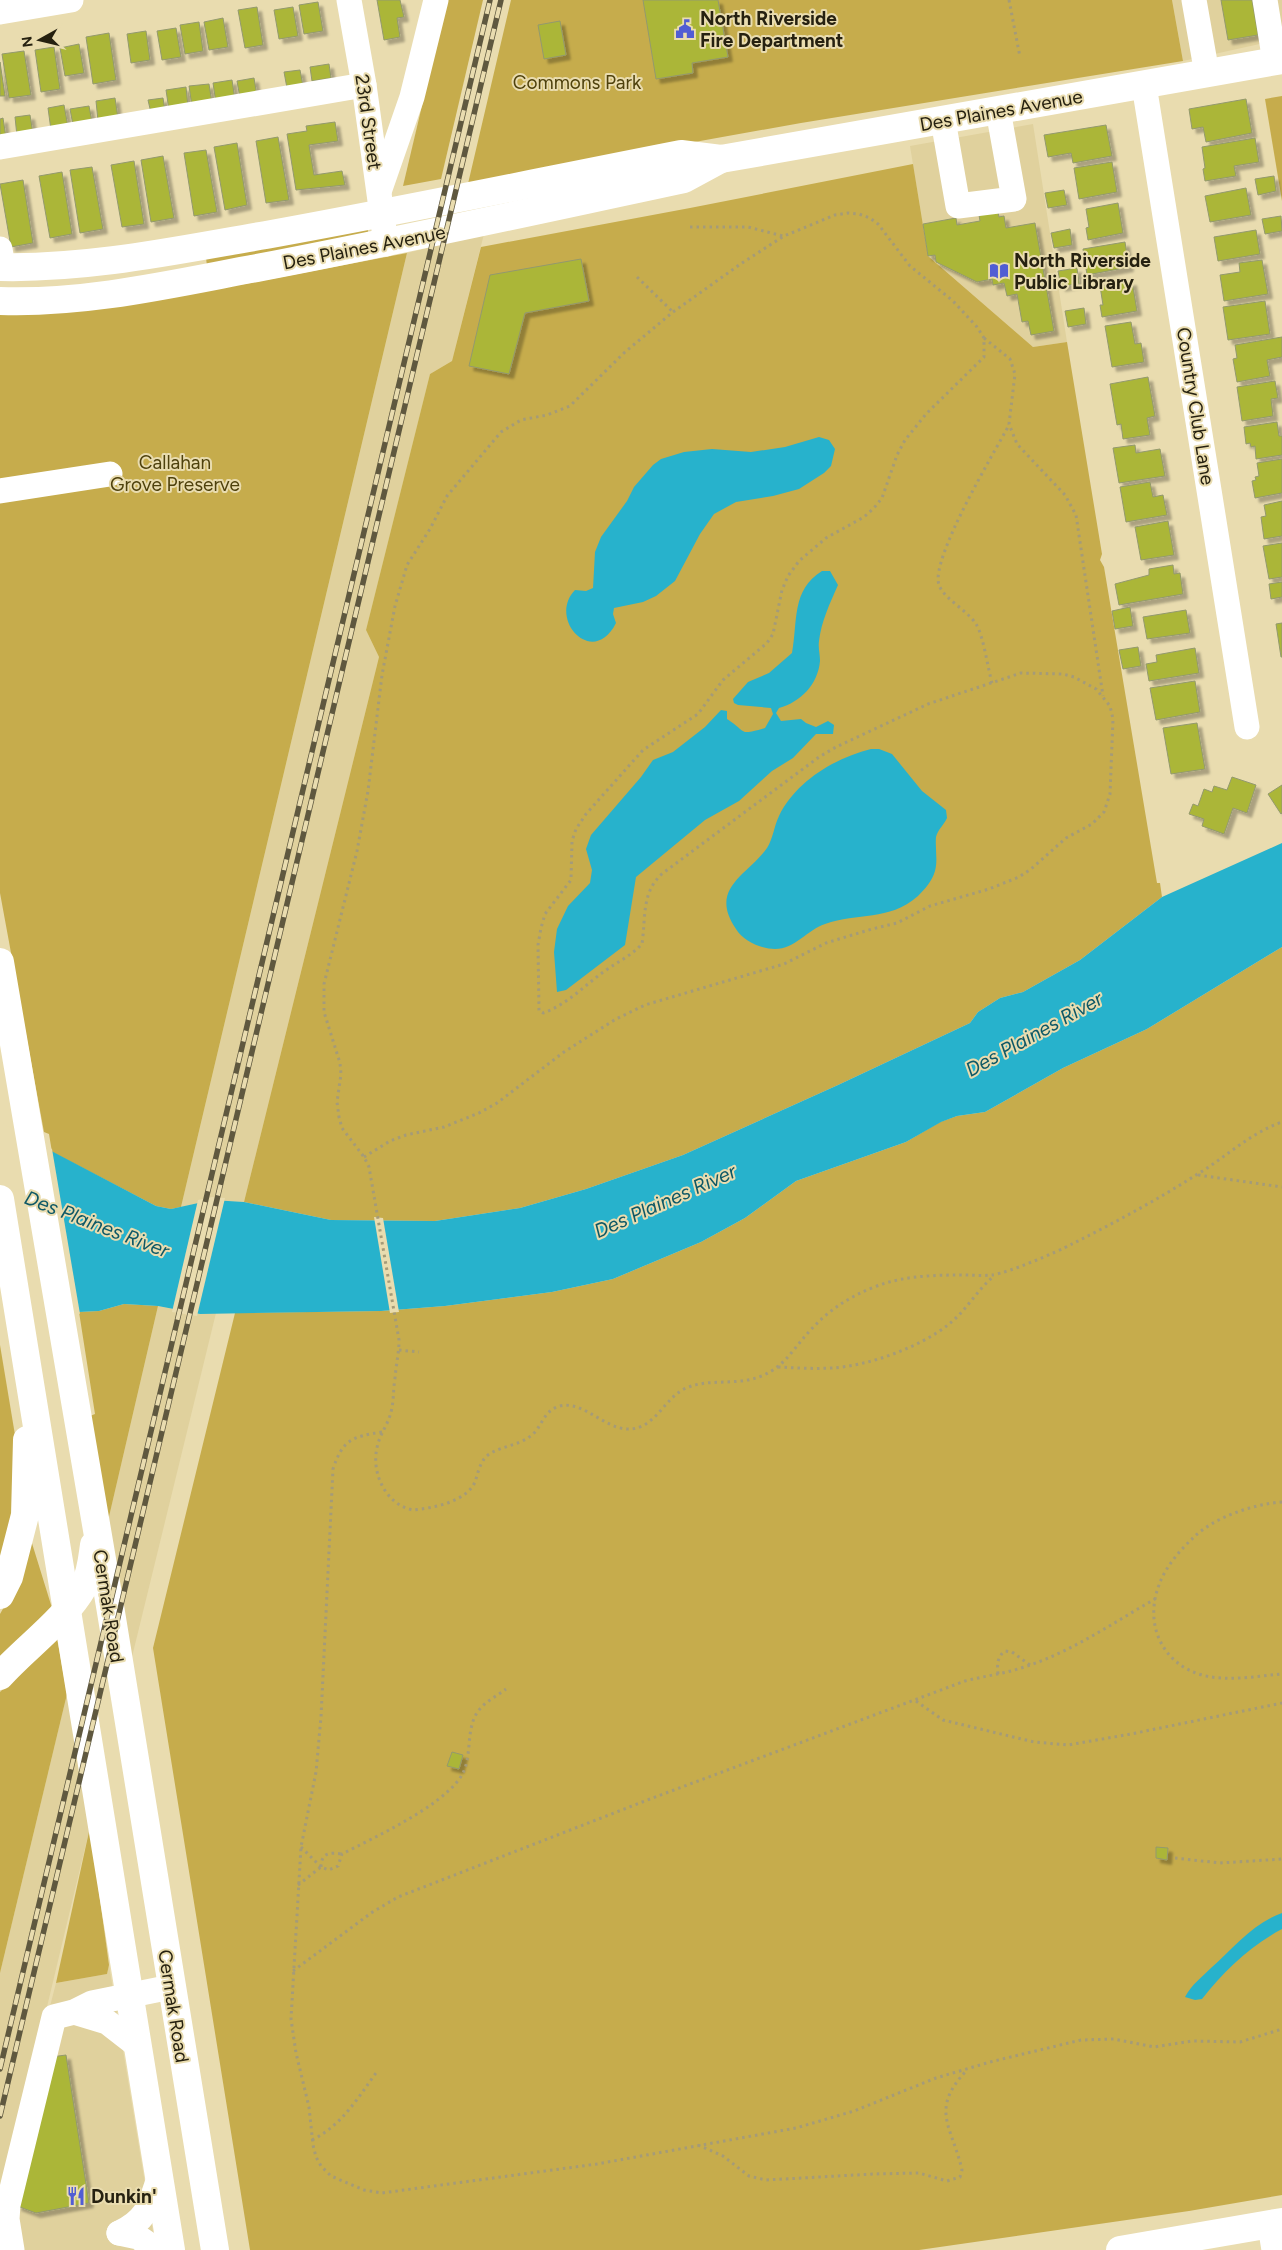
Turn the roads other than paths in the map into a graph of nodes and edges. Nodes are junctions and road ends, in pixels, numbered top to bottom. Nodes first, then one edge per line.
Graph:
1 (71, 0) edge
2 (349, 0) edge
3 (436, 0) edge
4 (1194, 0) edge
5 (1265, 0) edge
6 (15, 7) edge
7 (1278, 61) edge
8 (1207, 74) junction
9 (364, 85) junction
10 (1144, 85) junction
11 (998, 110) junction
12 (943, 120) junction
13 (0, 148) edge
14 (721, 159) junction
15 (380, 204) junction
16 (386, 244) junction
17 (1, 261) edge
18 (0, 301) edge
19 (110, 474) dead end
20 (0, 491) edge
21 (1248, 727) dead end
22 (0, 962) edge
23 (0, 1199) edge
24 (29, 1378) junction
25 (96, 1526) junction
26 (0, 1595) edge
27 (68, 1608) junction
28 (0, 1676) edge
29 (171, 1987) junction
30 (129, 1996) junction
31 (74, 2012) junction
32 (138, 2046) junction
33 (159, 2178) junction
34 (1275, 2232) edge
35 (12, 2250) edge
36 (157, 2250) edge
37 (171, 2250) edge
38 (215, 2250) edge
39 (1120, 2250) edge

1 - 6 street
2 - 9 street, 23rd Street
3 - 15 street
4 - 8 street
5 - 7 street
7 - 8 main road, Des Plaines Avenue
8 - 10 main road, Des Plaines Avenue
9 - 13 street
9 - 15 street, 23rd Street
10 - 11 main road, Des Plaines Avenue
10 - 21 street, Country Club Lane
11 - 12 main road, Des Plaines Avenue
11 - 12 street
12 - 14 main road, Des Plaines Avenue
14 - 15 main road, Des Plaines Avenue
14 - 16 main road, Des Plaines Avenue
15 - 16 street, 23rd Street
15 - 17 main road, Des Plaines Avenue
16 - 18 main road, Des Plaines Avenue
19 - 20 street
22 - 25 main road, Cermak Road
23 - 24 main road
24 - 26 main road
24 - 27 main road
25 - 27 main road
25 - 29 main road, Cermak Road
27 - 28 main road
27 - 30 main road
29 - 30 street
29 - 38 main road, Cermak Road
30 - 31 street
30 - 32 main road
31 - 32 street
31 - 35 street
32 - 33 main road
33 - 36 street
33 - 37 main road
34 - 39 main road

